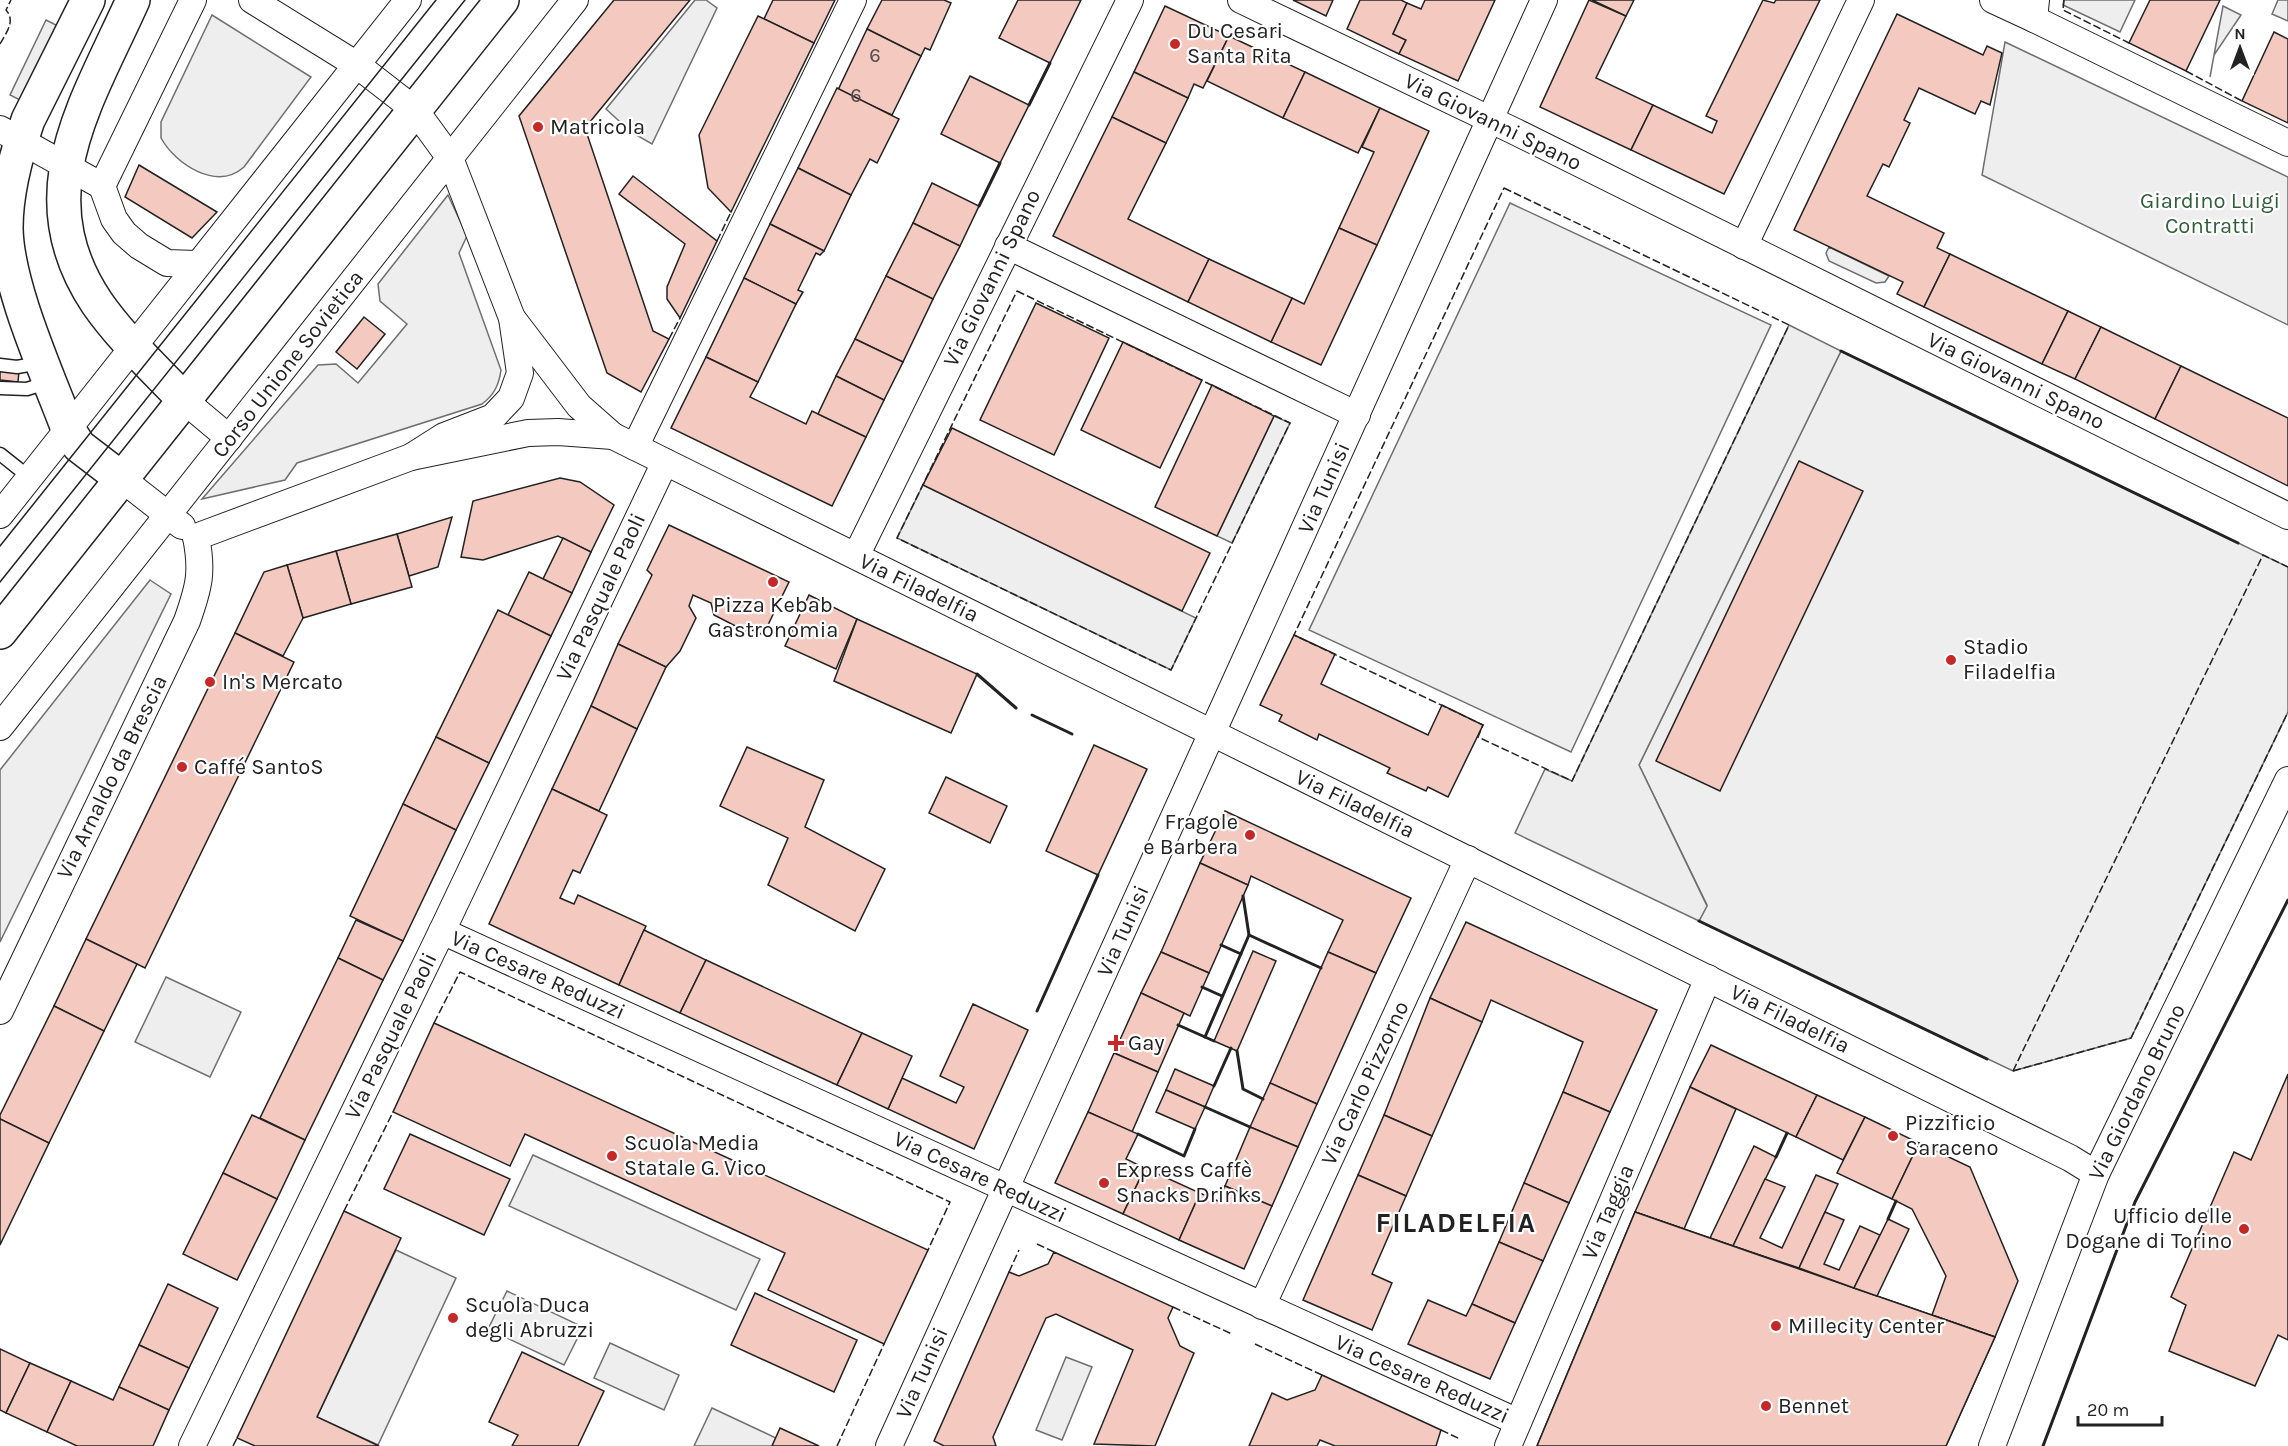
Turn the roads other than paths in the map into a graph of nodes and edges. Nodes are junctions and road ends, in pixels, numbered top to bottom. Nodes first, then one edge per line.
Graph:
1 (88, 0) edge
2 (133, 0) edge
3 (193, 0) edge
4 (252, 0) edge
5 (408, 0) edge
6 (502, 0) edge
7 (575, 0) edge
8 (854, 0) edge
9 (1130, 0) edge
10 (1241, 0) edge
11 (1545, 0) edge
12 (1861, 0) edge
13 (1993, 0) edge
14 (2035, 9) edge
15 (357, 65) junction
16 (415, 110) junction
17 (1491, 120) junction
18 (11, 134) edge
19 (2288, 142) edge
20 (450, 158) junction
21 (66, 164) junction
22 (102, 186) junction
23 (1008, 246) junction
24 (1744, 246) junction
25 (4, 257) edge
26 (196, 264) junction
27 (512, 318) junction
28 (134, 346) junction
29 (0, 365) edge
30 (46, 372) junction
31 (0, 388) edge
32 (186, 402) junction
33 (1357, 415) junction
34 (68, 429) junction
35 (612, 436) junction
36 (229, 438) junction
37 (635, 447) junction
38 (0, 454) edge
39 (411, 457) junction
40 (665, 462) junction
41 (30, 477) junction
42 (122, 479) junction
43 (0, 514) edge
44 (168, 515) junction
45 (2288, 516) edge
46 (196, 537) junction
47 (856, 556) junction
48 (0, 632) edge
49 (0, 727) edge
50 (1213, 733) junction
51 (2288, 780) edge
52 (1468, 860) junction
53 (442, 931) junction
54 (1708, 978) junction
55 (0, 1011) edge
56 (2096, 1173) junction
57 (1006, 1189) junction
58 (1262, 1306) junction
59 (1518, 1422) junction
60 (192, 1446) edge
61 (889, 1446) edge
62 (1508, 1446) edge
63 (1992, 1446) edge

1 - 18 main road
2 - 21 main road
3 - 22 street
4 - 15 street
5 - 15 street
6 - 16 main road
7 - 20 street, Corso Unione Sovietica
8 - 37 street
9 - 23 street, Via Giovanni Spano
10 - 17 street, Via Giovanni Spano
11 - 17 street, Via Tunisi
12 - 24 street
13 - 14 street
14 - 19 street
15 - 16 street
15 - 26 street
16 - 20 street
16 - 32 main road
17 - 24 street, Via Giovanni Spano
17 - 33 street, Via Tunisi
18 - 21 street
18 - 25 main road
20 - 27 street
20 - 36 street, Corso Unione Sovietica
21 - 22 street
21 - 28 main road
22 - 26 street
23 - 33 street, Via Tunisi
23 - 47 street, Via Giovanni Spano
24 - 45 street, Via Giovanni Spano
25 - 30 main road
26 - 28 street
27 - 35 street
27 - 39 street
28 - 32 main road
28 - 34 street
29 - 30 lane
30 - 31 lane
30 - 34 main road
32 - 36 street
32 - 42 main road
33 - 50 street, Via Tunisi
34 - 41 street
34 - 42 main road
35 - 37 street, Via Filadelfia
35 - 39 street
36 - 44 street, Corso Unione Sovietica
37 - 40 street, Via Filadelfia
38 - 41 lane
39 - 46 street
40 - 47 street, Via Filadelfia
40 - 53 street, Via Pasquale Paoli
41 - 43 street
42 - 44 street
42 - 48 main road
44 - 46 street
44 - 49 street, Corso Unione Sovietica
46 - 55 street, Via Arnaldo da Brescia
47 - 50 street, Via Filadelfia
50 - 52 street, Via Filadelfia
50 - 57 street, Via Tunisi
51 - 56 street, Via Giordano Bruno
52 - 54 street, Via Filadelfia
52 - 58 street, Via Carlo Pizzorno
53 - 57 street, Via Cesare Reduzzi
53 - 60 street, Via Pasquale Paoli
54 - 56 street, Via Filadelfia
54 - 59 street, Via Taggia
56 - 63 street, Via Giordano Bruno
57 - 58 street, Via Cesare Reduzzi
57 - 61 street, Via Tunisi
58 - 59 street, Via Cesare Reduzzi
59 - 62 street, Via Taggia

